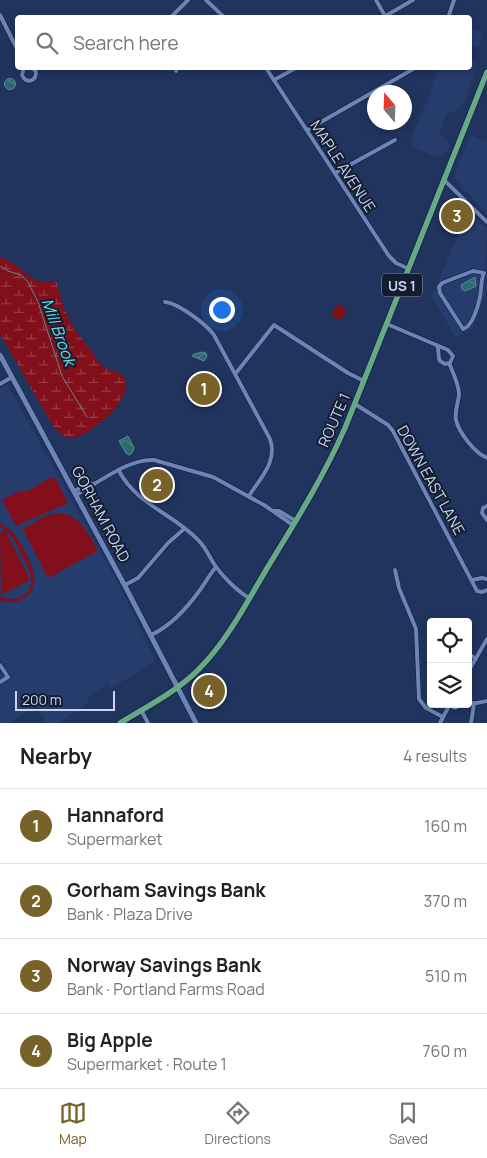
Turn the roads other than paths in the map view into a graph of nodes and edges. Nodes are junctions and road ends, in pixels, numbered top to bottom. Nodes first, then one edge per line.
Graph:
1 (188, 0) edge
2 (376, 0) edge
3 (413, 0) edge
4 (454, 0) edge
5 (210, 1) edge
6 (0, 15) edge
7 (173, 15) edge
8 (222, 15) edge
9 (384, 15) edge
10 (386, 15) edge
11 (449, 15) edge
12 (15, 45) edge
13 (23, 70) edge
14 (34, 70) edge
15 (267, 70) edge
16 (292, 70) edge
17 (412, 70) edge
18 (487, 72) edge
19 (274, 80) junction
20 (307, 130) junction
21 (395, 140) dead end
22 (335, 173) junction
23 (444, 180) junction
24 (487, 222) edge
25 (409, 269) junction
26 (486, 271) edge
27 (165, 302) dead end
28 (387, 324) junction
29 (304, 336) dead end
30 (300, 342) junction
31 (437, 345) junction
32 (0, 355) edge
33 (449, 363) junction
34 (236, 373) junction
35 (12, 377) junction
36 (364, 381) junction
37 (0, 384) edge
38 (355, 404) junction
39 (487, 458) edge
40 (119, 471) junction
41 (75, 493) junction
42 (249, 496) junction
43 (487, 506) edge
44 (487, 520) edge
45 (294, 523) junction
46 (184, 529) junction
47 (216, 567) junction
48 (395, 570) dead end
49 (487, 579) edge
50 (472, 580) junction
51 (125, 585) junction
52 (487, 590) edge
53 (249, 598) junction
54 (151, 635) junction
55 (487, 639) edge
56 (472, 656) edge
57 (476, 659) junction
58 (0, 665) edge
59 (472, 666) edge
60 (0, 682) edge
61 (176, 687) junction
62 (487, 701) edge
63 (474, 704) joint
64 (447, 708) edge
65 (141, 710) junction
66 (443, 717) junction
67 (120, 723) edge
68 (148, 723) edge
69 (196, 723) edge
70 (440, 723) edge
71 (471, 723) edge

1 - 7 street
2 - 9 street
3 - 10 street
4 - 11 street
5 - 8 street
6 - 12 street
13 - 14 street
15 - 19 street, MAPLE AVENUE
16 - 19 street
17 - 20 street
18 - 23 main road, ROUTE 1 / US 1
19 - 20 street, MAPLE AVENUE
20 - 22 street, MAPLE AVENUE
21 - 22 street
22 - 25 street, MAPLE AVENUE
23 - 24 street
23 - 25 main road, ROUTE 1 / US 1
25 - 28 main road, ROUTE 1 / US 1
26 - 26 street
27 - 34 street
28 - 31 street
28 - 36 main road, ROUTE 1 / US 1
29 - 30 street
30 - 34 street
30 - 36 street
31 - 33 street
31 - 33 street
32 - 35 main road, GORHAM ROAD
33 - 39 street
34 - 42 street
35 - 37 street
35 - 41 main road, GORHAM ROAD
36 - 38 main road, ROUTE 1 / US 1
38 - 45 main road, ROUTE 1 / US 1
38 - 50 street, DOWN EAST LANE
40 - 41 street
40 - 42 street
40 - 46 street
41 - 51 main road, GORHAM ROAD
42 - 45 street
43 - 44 street
45 - 53 main road, ROUTE 1 / US 1
46 - 47 street
46 - 51 street
47 - 53 street
47 - 54 street
48 - 66 street
49 - 50 street
50 - 52 street, DOWN EAST LANE
51 - 54 main road, GORHAM ROAD
53 - 61 main road, ROUTE 1 / US 1
54 - 61 main road, GORHAM ROAD
55 - 57 street
56 - 57 street
57 - 59 street
58 - 60 street
61 - 65 main road, ROUTE 1 / US 1
61 - 69 main road, GORHAM ROAD
62 - 63 street
63 - 71 street
64 - 66 street
65 - 67 main road, ROUTE 1 / US 1
65 - 68 street
66 - 70 street

